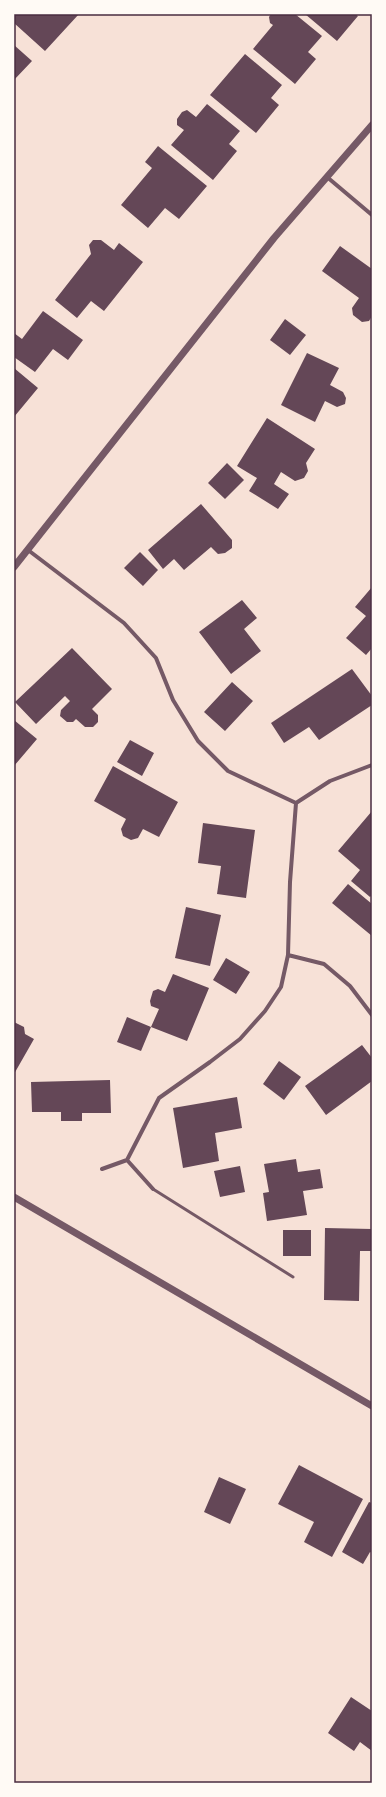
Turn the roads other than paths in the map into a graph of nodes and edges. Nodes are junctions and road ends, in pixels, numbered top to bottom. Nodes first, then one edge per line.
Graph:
1 (372, 125) edge
2 (326, 176) junction
3 (372, 216) edge
4 (28, 550) junction
5 (14, 567) edge
6 (372, 766) edge
7 (296, 803) junction
8 (288, 954) junction
9 (372, 1015) edge
10 (127, 1160) junction
11 (102, 1168) dead end
12 (154, 1189) joint
13 (14, 1197) edge
14 (293, 1277) dead end
15 (372, 1406) edge

1 - 2 street
2 - 3 street
2 - 4 street
4 - 5 street
4 - 7 street
6 - 7 street
7 - 8 street
8 - 9 street
8 - 10 street
10 - 11 street
10 - 12 street
12 - 14 lane
13 - 15 street

